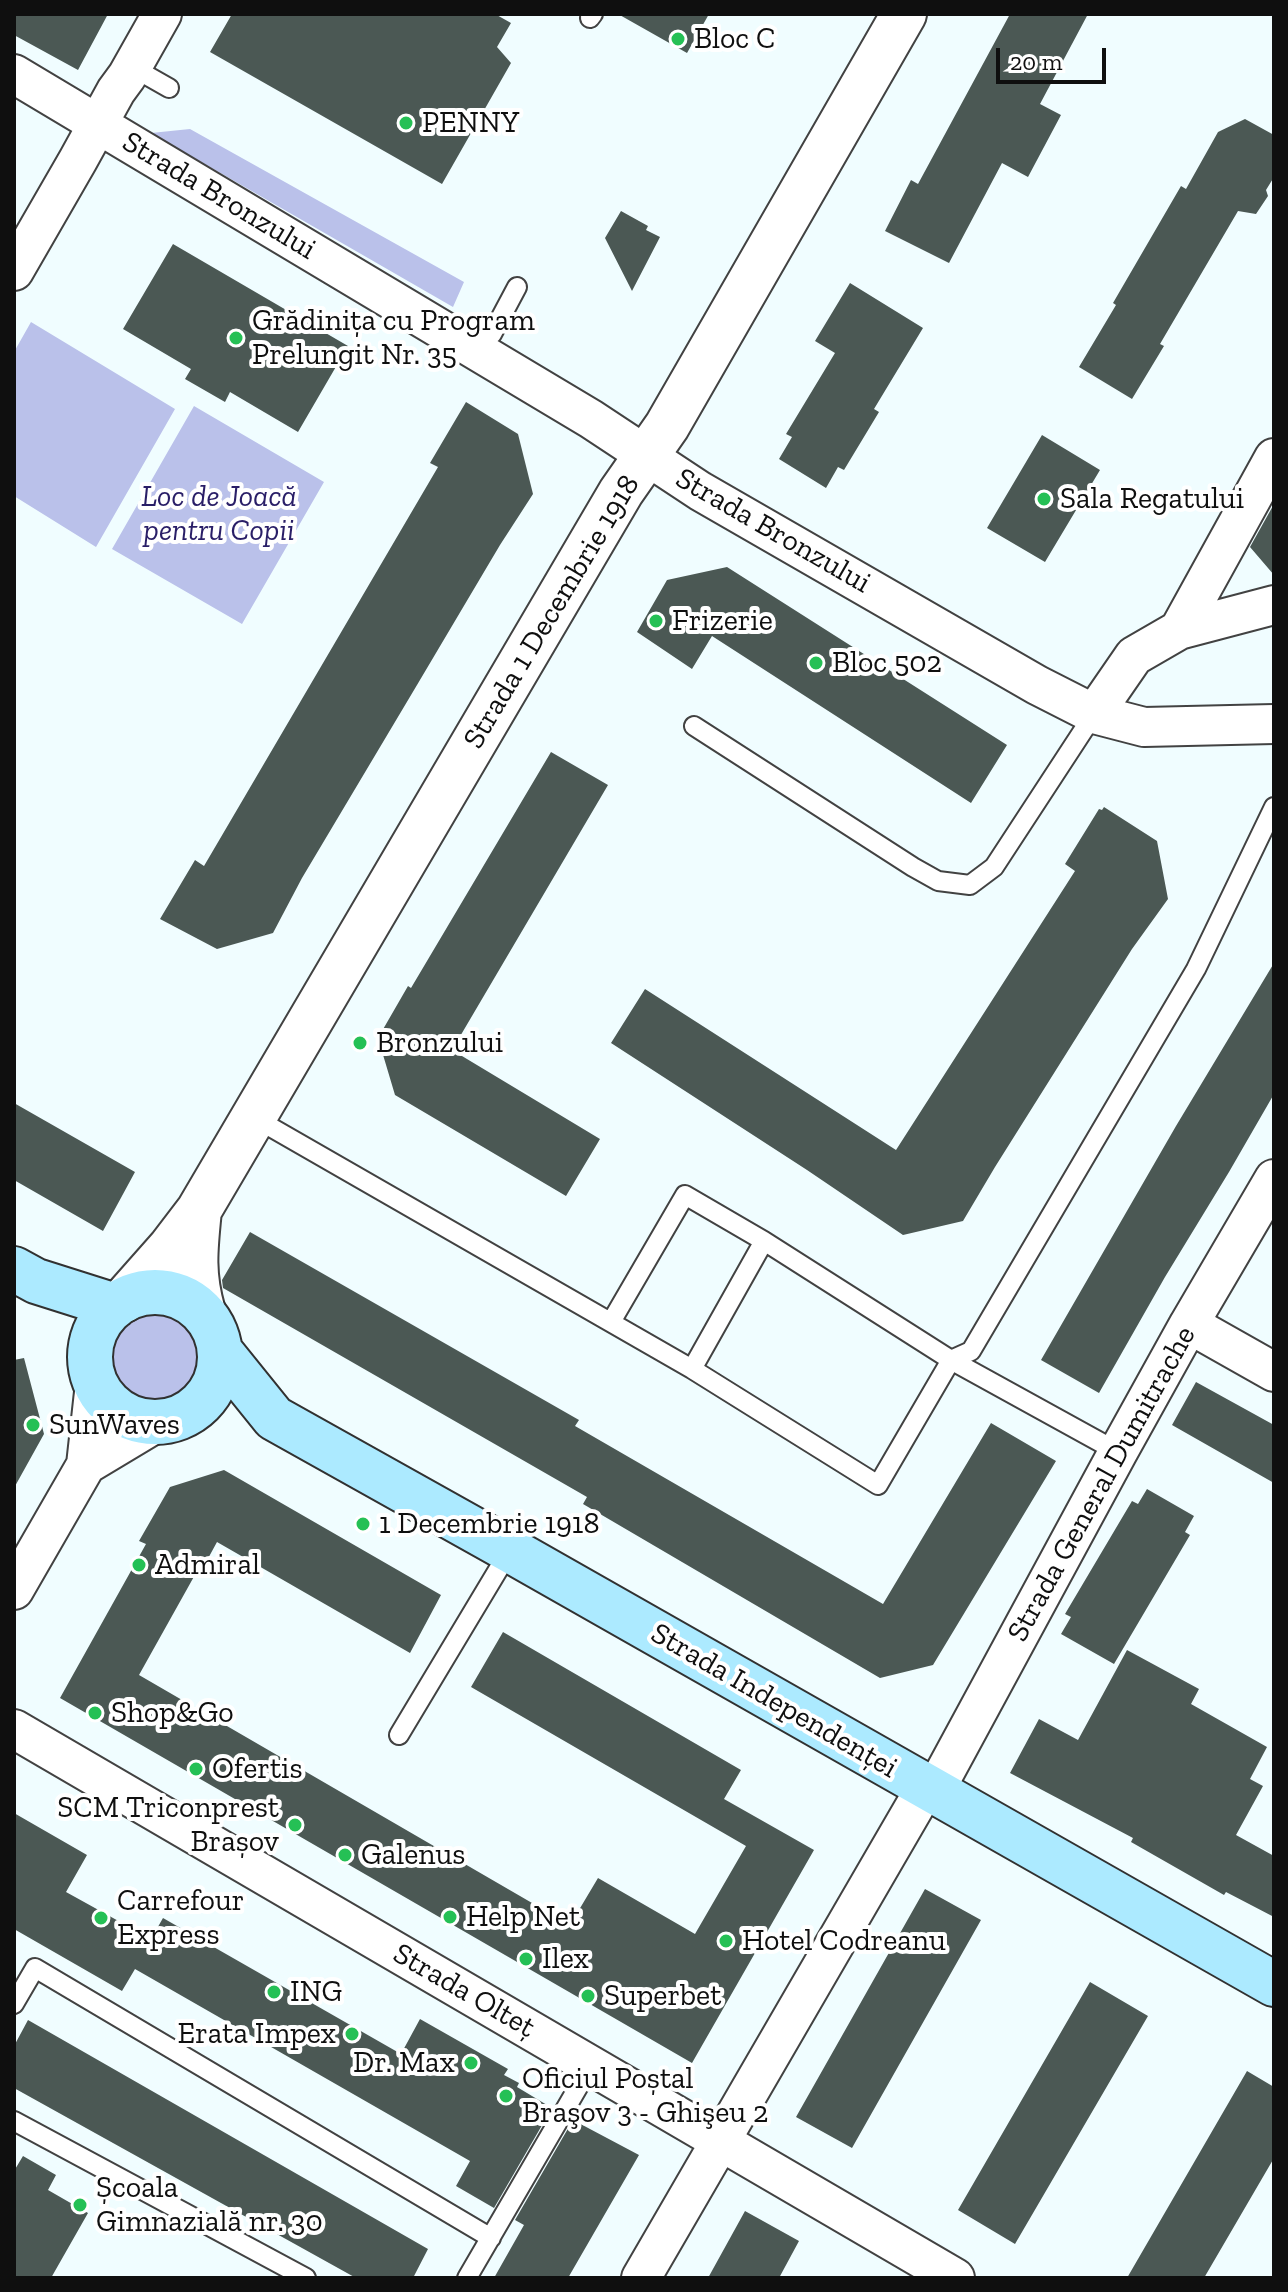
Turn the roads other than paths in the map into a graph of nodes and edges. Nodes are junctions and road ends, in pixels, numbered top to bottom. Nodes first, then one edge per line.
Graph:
1 (162, 14) edge
2 (904, 14) edge
3 (132, 67) junction
4 (14, 74) edge
5 (169, 88) dead end
6 (99, 124) junction
7 (14, 271) edge
8 (517, 287) dead end
9 (438, 326) junction
10 (646, 455) junction
11 (1274, 458) edge
12 (1274, 605) edge
13 (1179, 630) junction
14 (1094, 714) junction
15 (1274, 724) edge
16 (694, 726) dead end
17 (1274, 807) edge
18 (253, 1117) junction
19 (1274, 1179) edge
20 (199, 1210) junction
21 (764, 1241) junction
22 (25, 1275) edge
23 (120, 1303) junction
24 (611, 1322) junction
25 (1189, 1324) junction
26 (212, 1332) junction
27 (951, 1360) junction
28 (93, 1366) junction
29 (692, 1369) junction
30 (1274, 1372) edge
31 (274, 1418) junction
32 (168, 1420) junction
33 (1118, 1452) junction
34 (86, 1465) junction
35 (510, 1550) junction
36 (14, 1590) edge
37 (14, 1729) edge
38 (399, 1735) dead end
39 (930, 1790) junction
40 (1274, 1984) edge
41 (14, 2004) edge
42 (591, 2065) junction
43 (14, 2121) edge
44 (721, 2141) junction
45 (491, 2238) junction
46 (306, 2278) edge
47 (467, 2278) edge
48 (641, 2278) edge
49 (955, 2278) edge

1 - 3 street
2 - 10 street, Strada 1 Decembrie 1918
3 - 5 lane
3 - 6 street
4 - 6 street, Strada Bronzului
6 - 7 street
6 - 9 street, Strada Bronzului
8 - 9 lane
9 - 10 street, Strada Bronzului
10 - 14 street, Strada Bronzului
10 - 18 street, Strada 1 Decembrie 1918
11 - 13 street
12 - 13 street
13 - 14 street
14 - 15 street, Strada Bronzului
14 - 16 lane
17 - 27 lane
18 - 20 street, Strada 1 Decembrie 1918
18 - 24 lane
19 - 25 street, Strada General Dumitrache
20 - 23 street, Strada 1 Decembrie 1918
20 - 26 street, Strada 1 Decembrie 1918
21 - 24 lane
21 - 27 lane
21 - 29 lane
22 - 23 main road
22 - 28 main road
23 - 26 main road
23 - 28 main road
24 - 29 lane
25 - 30 street
25 - 33 street, Strada General Dumitrache
26 - 31 main road, Strada Independenței
26 - 32 main road
27 - 29 lane
27 - 33 lane
28 - 32 main road
28 - 34 street
31 - 32 main road, Strada Independenței
31 - 35 main road, Strada Independenței
32 - 34 street
33 - 39 street, Strada General Dumitrache
34 - 36 street
35 - 38 lane
35 - 39 main road, Strada Independenței
37 - 42 street, Strada Olteț
39 - 40 main road, Strada Independenței
39 - 44 street, Strada General Dumitrache
41 - 45 lane
42 - 44 street, Strada Olteț
42 - 45 lane
43 - 46 lane
44 - 48 street, Strada General Dumitrache
44 - 49 street, Strada Olteț
45 - 47 lane

